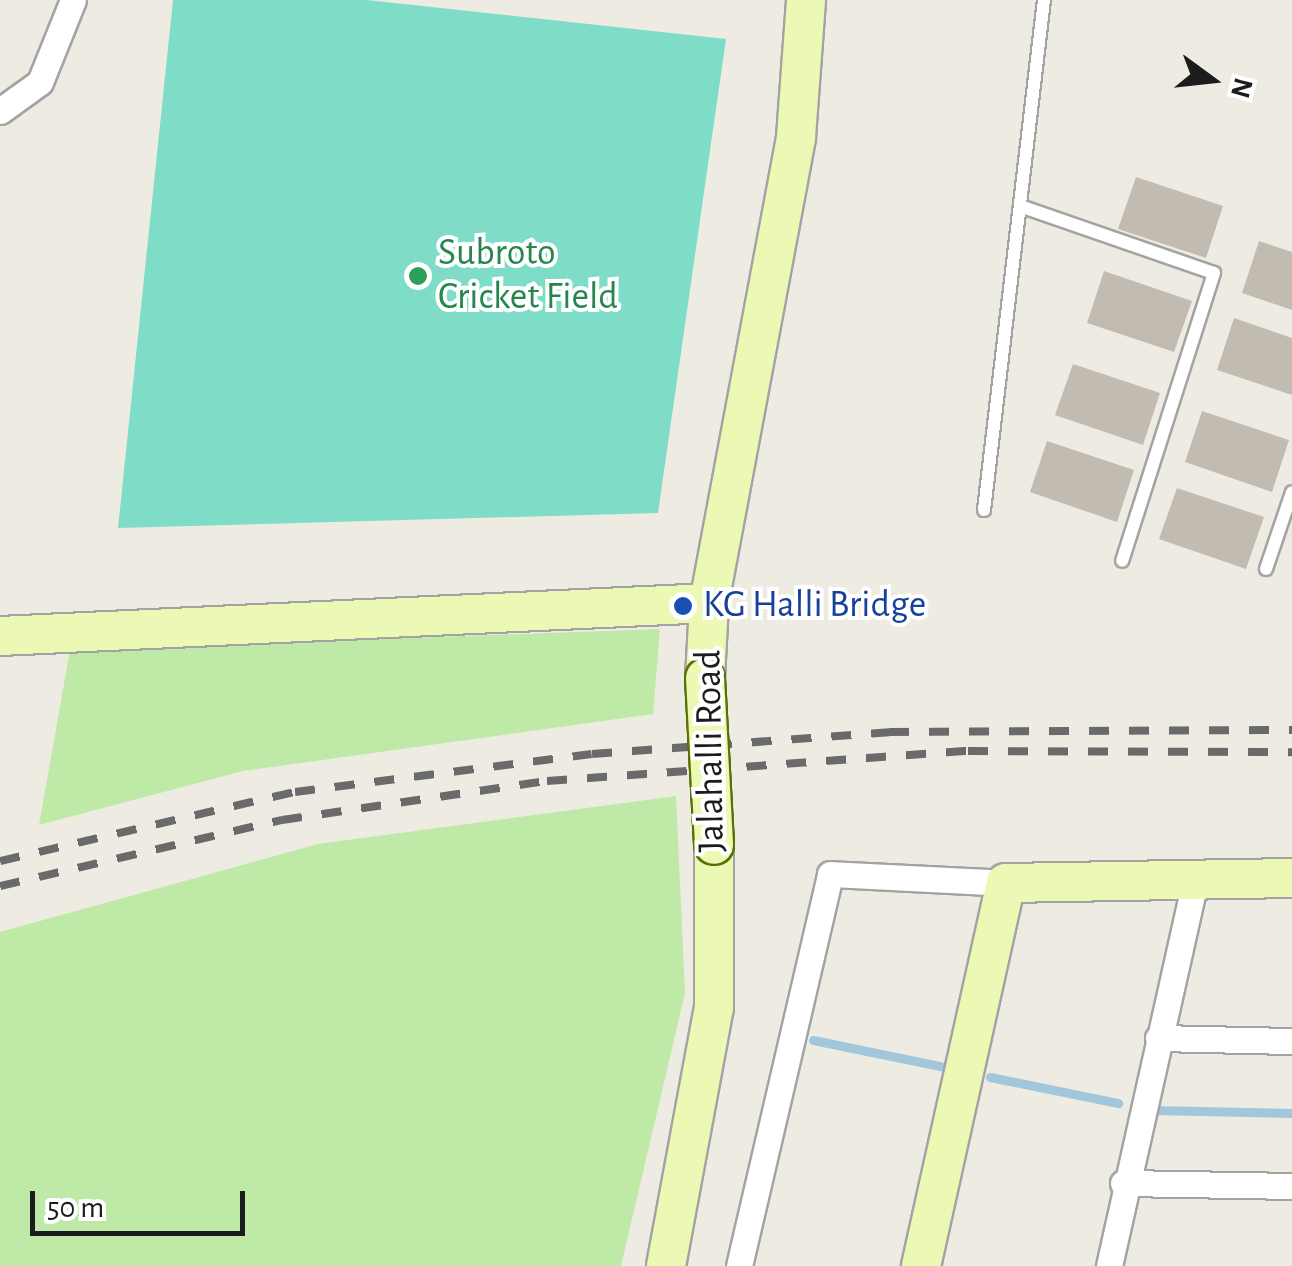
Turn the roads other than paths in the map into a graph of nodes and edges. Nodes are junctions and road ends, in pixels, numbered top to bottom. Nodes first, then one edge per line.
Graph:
1 (73, 0) edge
2 (806, 0) edge
3 (1044, 0) edge
4 (0, 111) edge
5 (1020, 206) junction
6 (1292, 492) edge
7 (984, 510) dead end
8 (1122, 561) dead end
9 (1266, 569) dead end
10 (709, 603) junction
11 (0, 636) edge
12 (1292, 878) edge
13 (1194, 880) junction
14 (1006, 884) junction
15 (1158, 1038) junction
16 (1292, 1041) edge
17 (1123, 1183) junction
18 (1292, 1186) edge
19 (666, 1266) edge
20 (740, 1266) edge
21 (921, 1266) edge
22 (1109, 1266) edge

1 - 4 street
2 - 10 street, Jalahalli Road
3 - 5 lane
5 - 7 lane
5 - 8 lane
6 - 9 lane
10 - 11 street
10 - 19 street, Jalahalli Road, bridge
12 - 13 street
13 - 14 street
13 - 15 street
14 - 20 street
14 - 21 street
15 - 16 street
15 - 17 street
17 - 18 street
17 - 22 street

